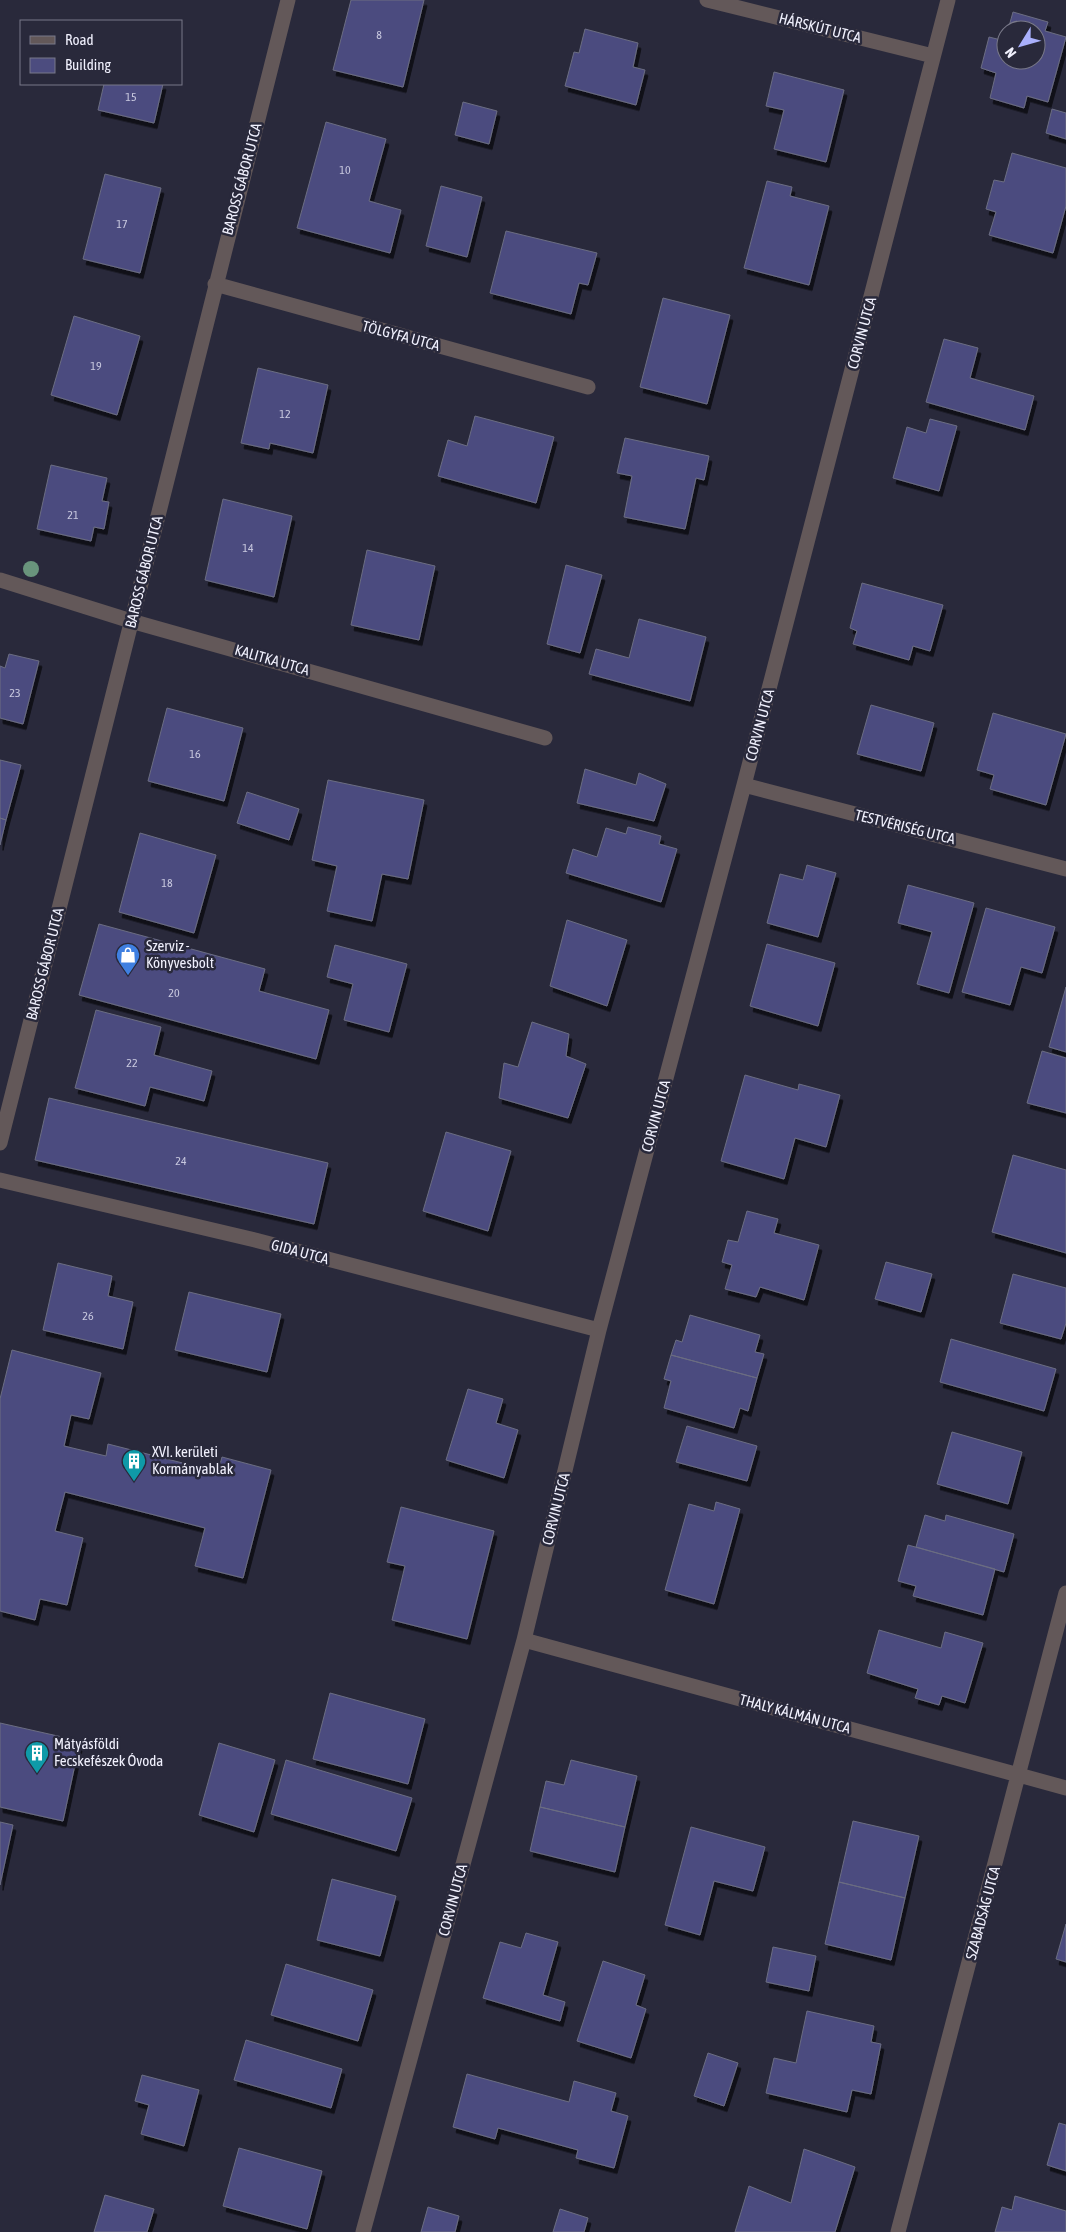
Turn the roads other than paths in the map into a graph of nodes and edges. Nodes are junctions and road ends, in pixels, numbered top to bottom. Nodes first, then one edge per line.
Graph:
1 (288, 0) edge
2 (707, 0) edge
3 (948, 0) edge
4 (933, 56) junction
5 (215, 284) junction
6 (588, 387) dead end
7 (0, 580) edge
8 (132, 621) junction
9 (545, 738) dead end
10 (744, 786) junction
11 (1066, 869) edge
12 (0, 1143) edge
13 (0, 1180) edge
14 (599, 1330) junction
15 (1066, 1593) edge
16 (524, 1640) junction
17 (1019, 1775) junction
18 (1066, 1788) edge
19 (363, 2232) edge
20 (898, 2232) edge

1 - 5 street, BAROSS GÁBOR UTCA
2 - 4 street, HÁRSKÚT UTCA
3 - 4 street, CORVIN UTCA
4 - 10 street, CORVIN UTCA
5 - 6 street, TÖLGYFA UTCA
5 - 8 street, BAROSS GÁBOR UTCA
7 - 8 street, KALITKA UTCA
8 - 9 street, KALITKA UTCA
8 - 12 street, BAROSS GÁBOR UTCA
10 - 11 street, TESTVÉRISÉG UTCA
10 - 14 street, CORVIN UTCA
13 - 14 street, GIDA UTCA
14 - 16 street, CORVIN UTCA
15 - 17 street, SZABADSÁG UTCA
16 - 17 street, THALY KÁLMÁN UTCA
16 - 19 street, CORVIN UTCA
17 - 18 street, THALY KÁLMÁN UTCA
17 - 20 street, SZABADSÁG UTCA

